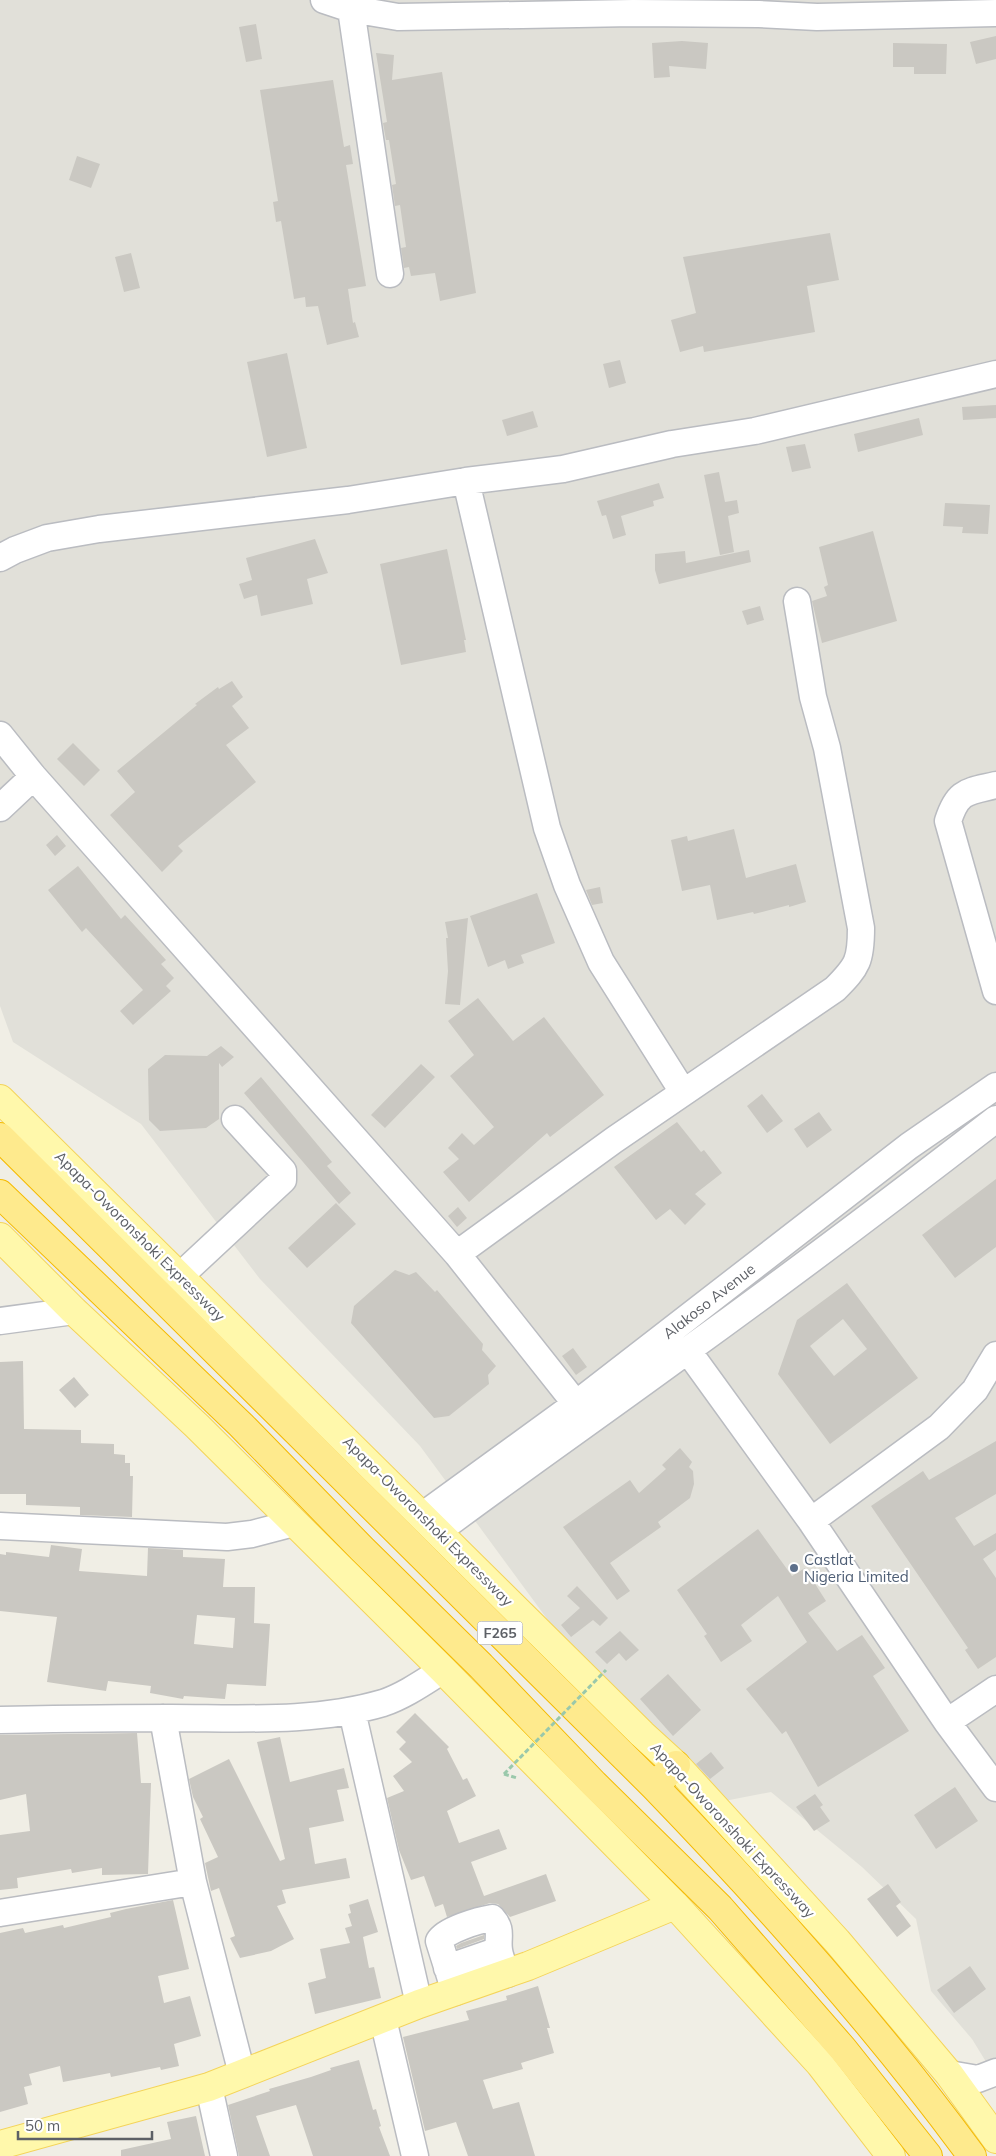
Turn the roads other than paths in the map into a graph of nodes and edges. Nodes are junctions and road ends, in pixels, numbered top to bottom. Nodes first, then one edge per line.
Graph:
1 (324, 0) edge
2 (759, 7) edge
3 (437, 8) edge
4 (351, 9) junction
5 (996, 13) edge
6 (390, 274) dead end
7 (996, 374) edge
8 (466, 481) junction
9 (0, 558) edge
10 (797, 601) dead end
11 (0, 735) edge
12 (33, 777) junction
13 (996, 785) edge
14 (0, 808) edge
15 (996, 991) edge
16 (996, 1086) edge
17 (683, 1092) junction
18 (0, 1098) edge
19 (235, 1119) dead end
20 (996, 1119) edge
21 (0, 1137) edge
22 (0, 1194) edge
23 (0, 1237) edge
24 (457, 1254) junction
25 (180, 1276) junction
26 (74, 1311) junction
27 (0, 1320) edge
28 (688, 1351) junction
29 (996, 1355) edge
30 (576, 1404) junction
31 (812, 1521) junction
32 (294, 1523) junction
33 (430, 1524) junction
34 (0, 1526) edge
35 (443, 1670) junction
36 (996, 1689) edge
37 (352, 1711) junction
38 (163, 1718) junction
39 (0, 1720) edge
40 (947, 1722) junction
41 (676, 1765) junction
42 (654, 1786) junction
43 (996, 1788) edge
44 (193, 1882) junction
45 (675, 1905) junction
46 (0, 1913) edge
47 (503, 1962) junction
48 (451, 1980) junction
49 (419, 2004) junction
50 (383, 2019) junction
51 (996, 2072) edge
52 (242, 2074) junction
53 (949, 2074) junction
54 (209, 2087) junction
55 (996, 2139) edge
56 (0, 2145) edge
57 (224, 2156) edge
58 (415, 2156) edge
59 (891, 2156) edge
60 (928, 2156) edge
61 (972, 2156) edge

1 - 4 street
2 - 3 street
2 - 5 street
3 - 4 street
4 - 6 street
7 - 8 street
8 - 9 street
8 - 17 street
10 - 17 street
11 - 12 street
12 - 14 street
12 - 24 street
13 - 15 street
16 - 30 street, Alakoso Avenue
17 - 24 street
18 - 25 main road, Apapa-Oworonshoki Expressway
19 - 25 street
20 - 28 street, Alakoso Avenue
21 - 42 highway, Apapa-Oworonshoki Expressway / F265
22 - 60 highway, F265
23 - 26 main road
24 - 30 street
25 - 33 main road, Apapa-Oworonshoki Expressway
26 - 27 street
26 - 32 main road
28 - 31 street
28 - 33 street, Alakoso Avenue
29 - 31 street
30 - 33 street, Alakoso Avenue
31 - 40 street
32 - 34 street
32 - 35 main road
33 - 41 main road, Apapa-Oworonshoki Expressway
35 - 37 street
35 - 45 main road
36 - 40 street
37 - 38 street
37 - 49 street
38 - 39 street
38 - 44 street
40 - 43 street
41 - 42 highway
41 - 53 main road, Apapa-Oworonshoki Expressway
42 - 61 highway, Apapa-Oworonshoki Expressway / F265
44 - 46 street
44 - 52 street
45 - 47 main road
45 - 59 main road
47 - 48 main road
47 - 48 street
48 - 49 main road
49 - 50 main road
50 - 52 main road
50 - 58 street
51 - 53 street
52 - 54 main road
53 - 55 main road, Apapa-Oworonshoki Expressway
54 - 56 main road
54 - 57 street

